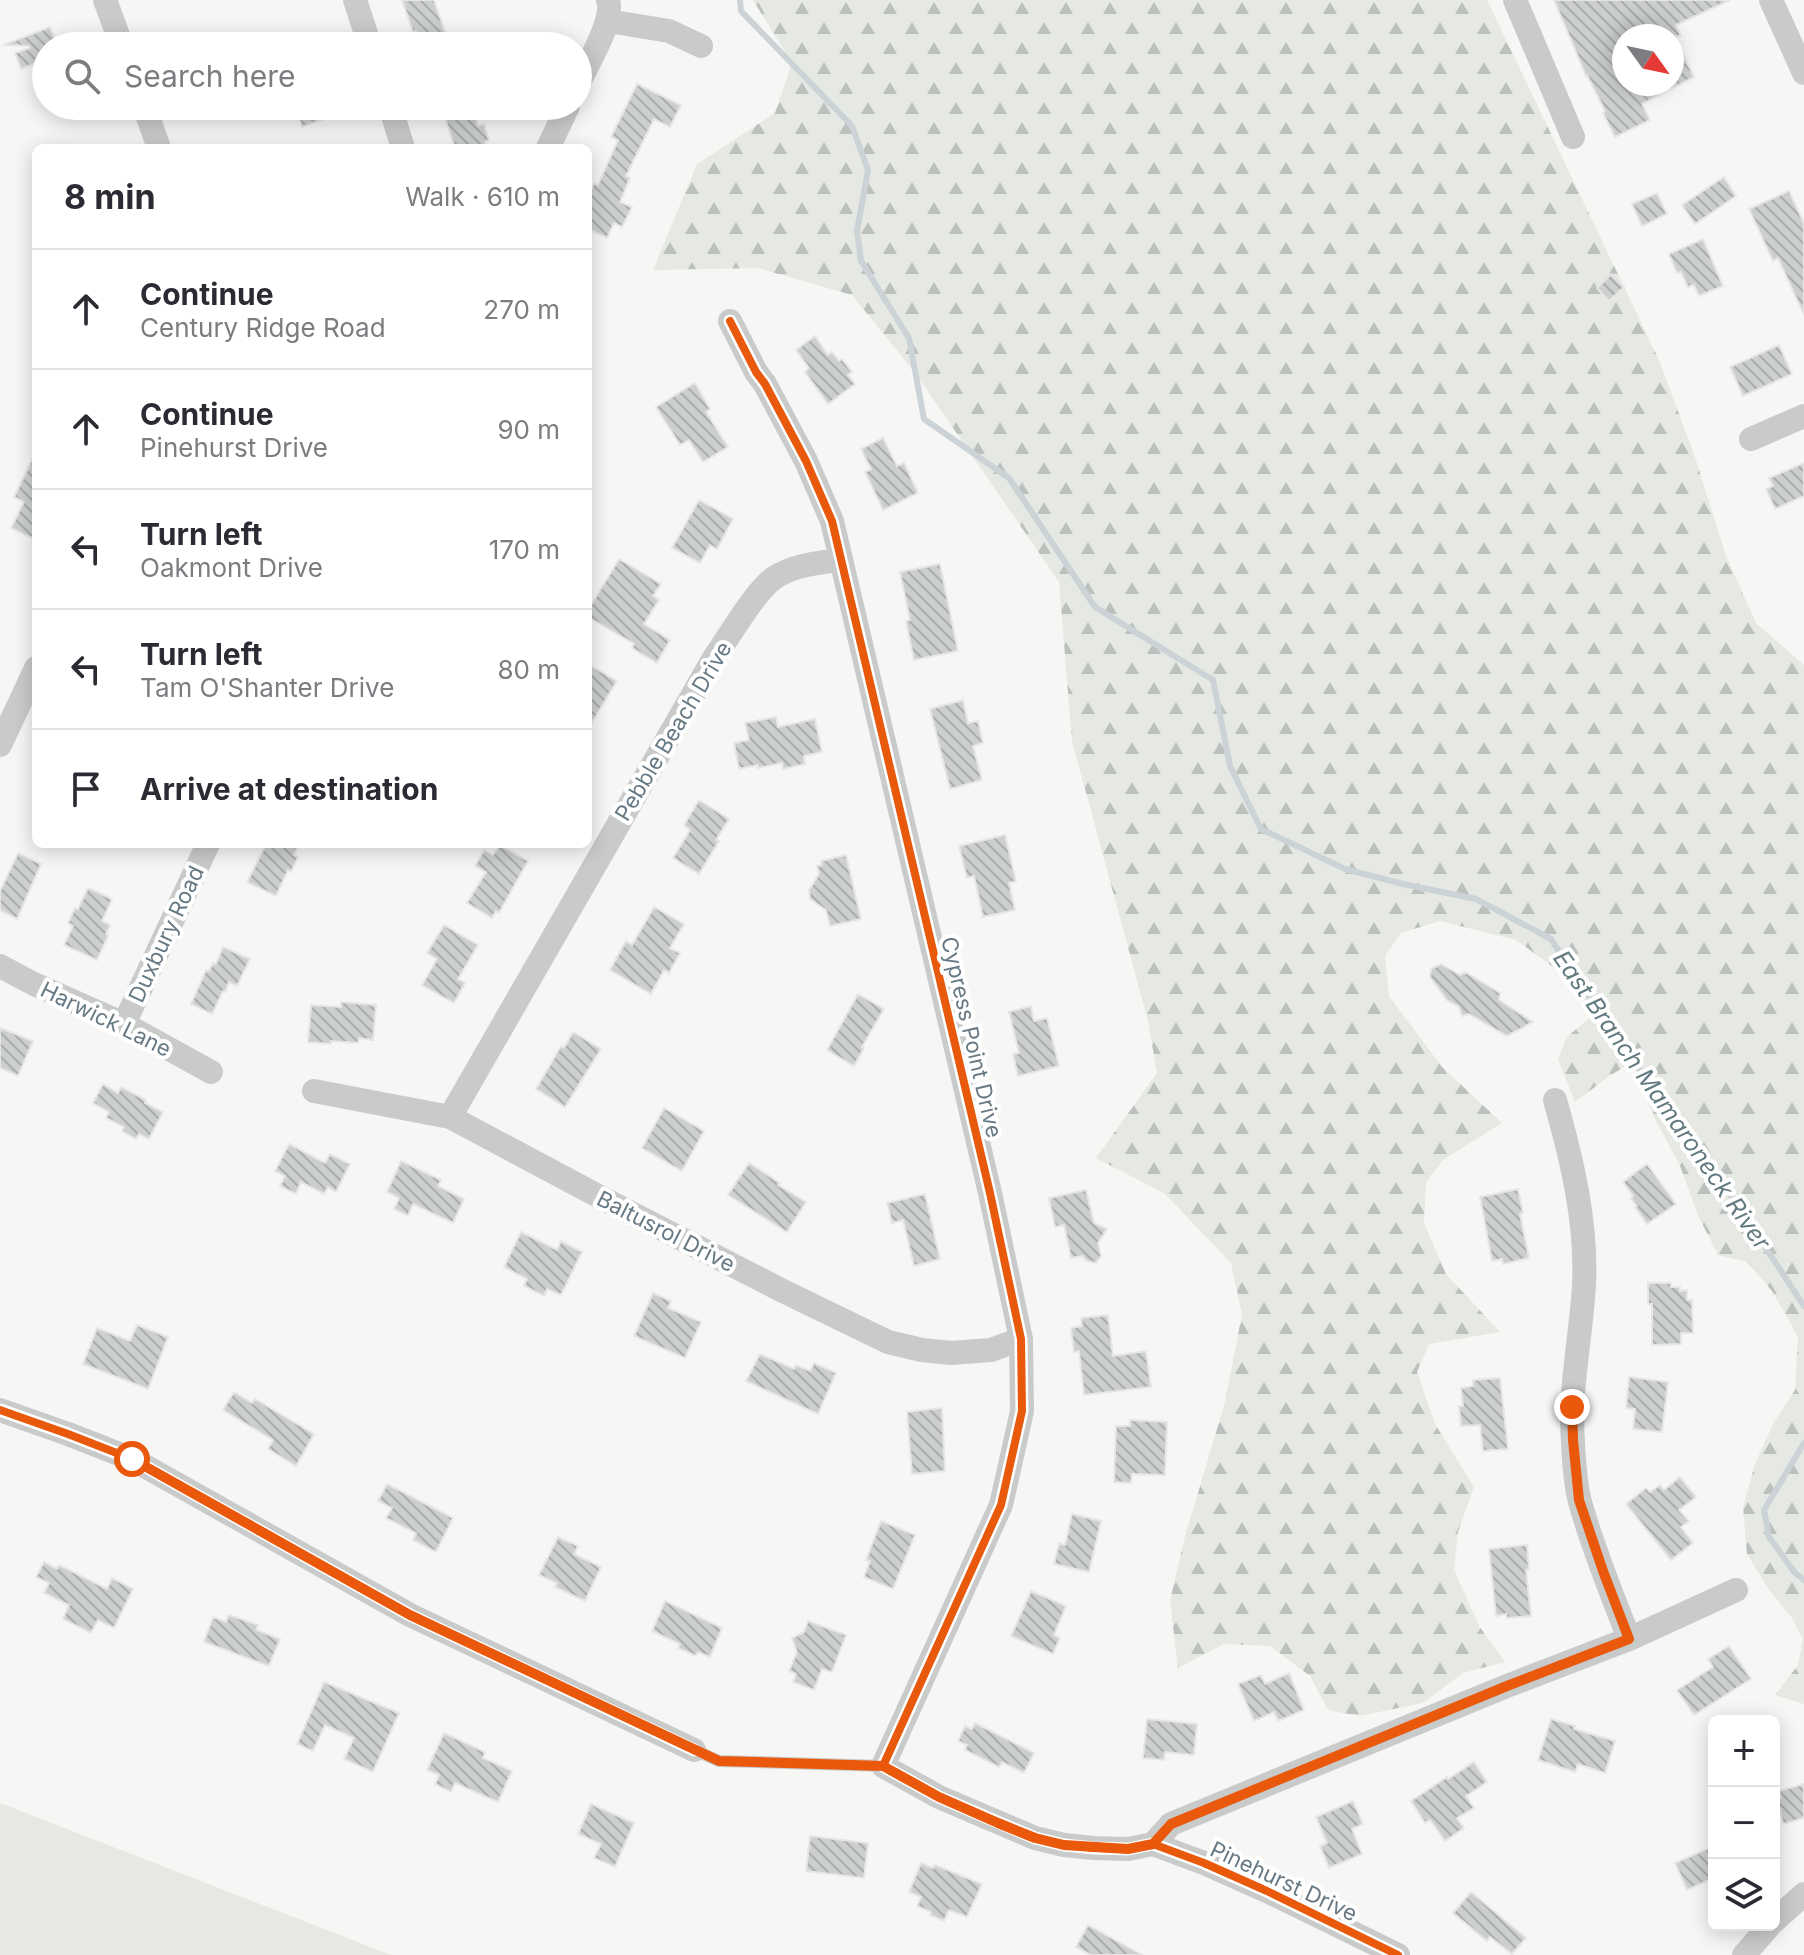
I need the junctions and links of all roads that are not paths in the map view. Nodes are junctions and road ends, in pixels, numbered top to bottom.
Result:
1 (105, 0) edge
2 (355, 0) edge
3 (1515, 0) edge
4 (1771, 0) edge
5 (608, 10) edge
6 (117, 32) edge
7 (365, 32) edge
8 (701, 46) dead end
9 (592, 49) edge
10 (1804, 73) edge
11 (149, 120) edge
12 (394, 120) edge
13 (561, 120) edge
14 (1573, 137) dead end
15 (158, 144) edge
16 (402, 144) edge
17 (550, 144) edge
18 (730, 321) dead end
19 (1804, 416) edge
20 (1751, 439) dead end
21 (840, 560) junction
22 (32, 677) edge
23 (0, 745) edge
24 (206, 848) edge
25 (0, 966) edge
26 (124, 1024) junction
27 (211, 1072) dead end
28 (314, 1091) dead end
29 (1555, 1100) dead end
30 (450, 1117) junction
31 (1021, 1339) junction
32 (0, 1410) edge
33 (1736, 1590) dead end
34 (1629, 1639) junction
35 (694, 1750) joint
36 (883, 1766) junction
37 (1153, 1844) junction
38 (1804, 1894) edge
39 (1780, 1916) edge
40 (1765, 1931) edge
41 (1398, 1955) edge
42 (1744, 1955) edge

1 - 6 street
2 - 7 street
3 - 14 street
4 - 10 street
5 - 8 street
5 - 9 street
11 - 15 street
12 - 16 street
13 - 17 street
18 - 21 street, Cypress Point Drive
19 - 20 street
21 - 30 street, Pebble Beach Drive
21 - 31 street, Cypress Point Drive
22 - 23 street
24 - 26 street, Duxbury Road
25 - 26 street, Harwick Lane
26 - 27 street, Harwick Lane
28 - 30 street, Baltusrol Drive
29 - 34 street
30 - 31 street, Baltusrol Drive
31 - 36 street, Cypress Point Drive
32 - 35 street
33 - 34 street
34 - 37 street
35 - 36 lane
36 - 37 street, Pinehurst Drive
37 - 41 street, Pinehurst Drive
38 - 39 street
40 - 42 street

